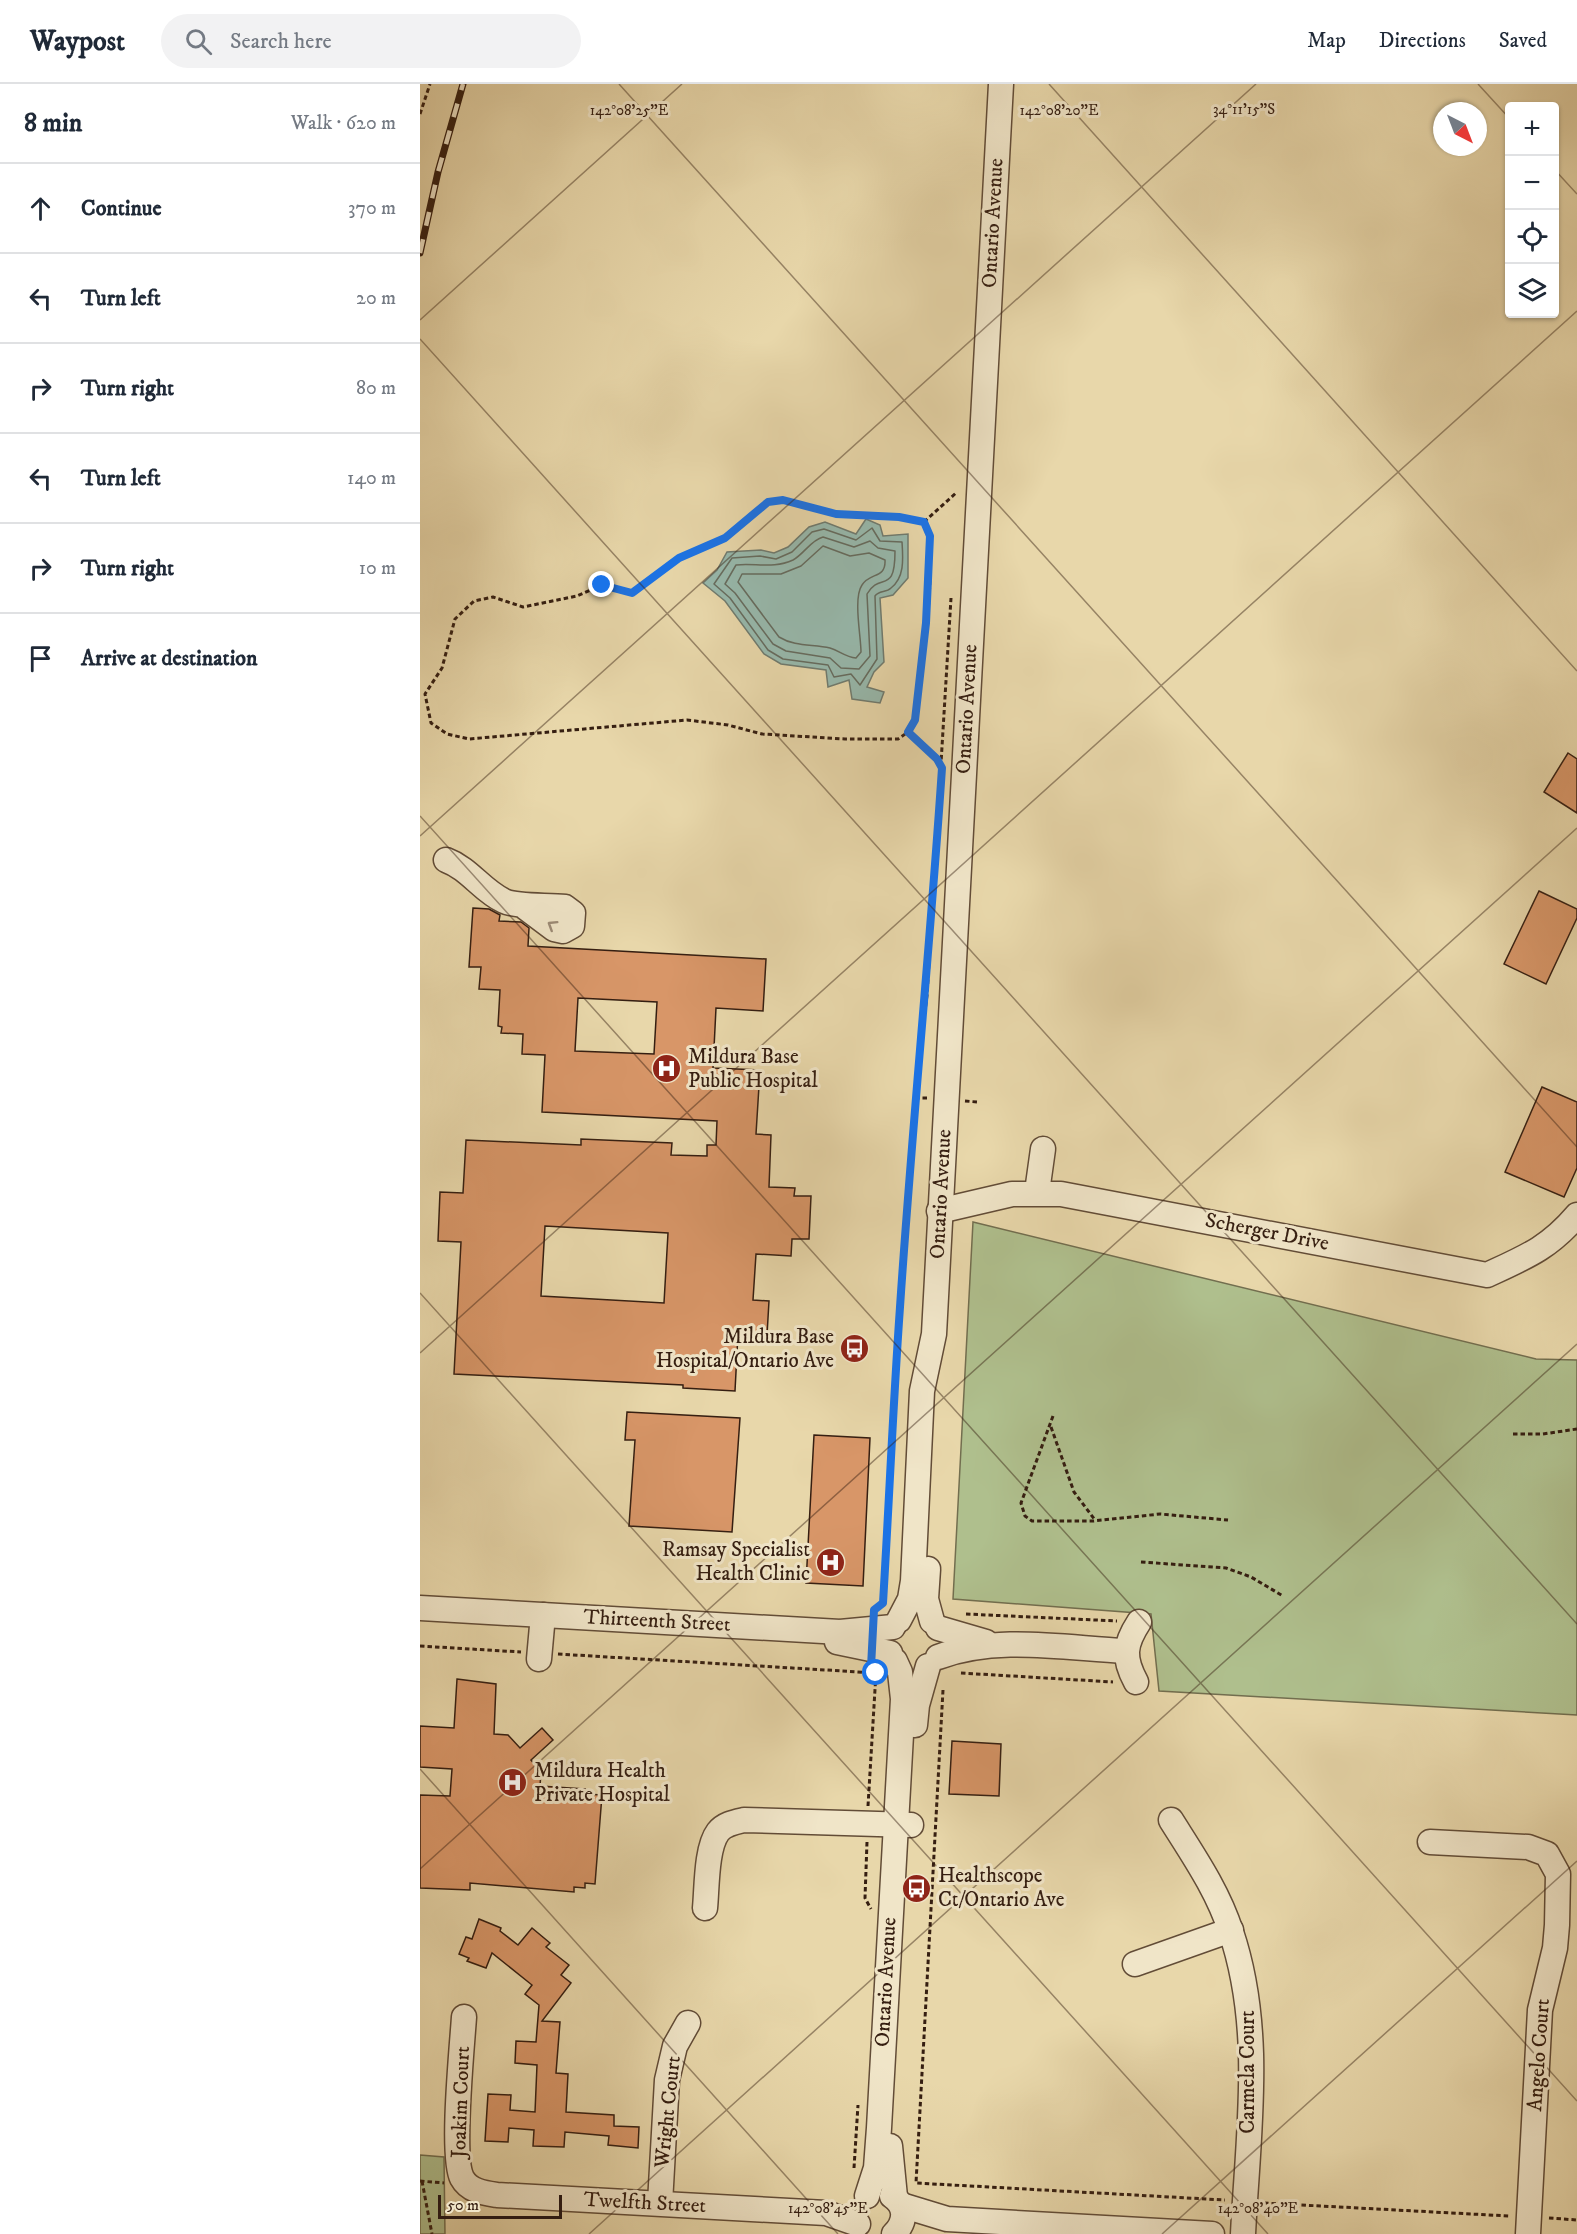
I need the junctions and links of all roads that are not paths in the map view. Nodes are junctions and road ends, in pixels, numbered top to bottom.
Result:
1 (1000, 84) edge
2 (446, 860) dead end
3 (522, 905) dead end
4 (1043, 1149) dead end
5 (1037, 1192) junction
6 (939, 1211) junction
7 (1577, 1215) edge
8 (934, 1334) junction
9 (420, 1608) edge
10 (420, 1618) edge
11 (543, 1620) junction
12 (942, 1621) junction
13 (1128, 1622) road end
14 (995, 1644) junction
15 (885, 1645) junction
16 (1125, 1651) junction
17 (539, 1656) road end
18 (929, 1673) junction
19 (1124, 1682) road end
20 (1171, 1820) dead end
21 (903, 1825) junction
22 (1430, 1842) dead end
23 (705, 1908) dead end
24 (1231, 1930) junction
25 (1135, 1964) dead end
26 (464, 2017) dead end
27 (688, 2023) dead end
28 (466, 2185) joint
29 (660, 2203) junction
30 (861, 2207) edge
31 (898, 2216) edge
32 (1524, 2225) edge
33 (1131, 2232) edge
34 (1212, 2234) edge
35 (1243, 2234) edge

1 - 6 street, Ontario Avenue
2 - 3 street
4 - 5 street
5 - 6 street, Scherger Drive
5 - 7 street, Scherger Drive
6 - 8 street, Ontario Avenue
8 - 12 street, Ontario Avenue
8 - 15 street, Ontario Avenue
9 - 11 street, Thirteenth Street
10 - 11 street, Thirteenth Street
11 - 15 street, Thirteenth Street
11 - 17 street
12 - 14 street, Thirteenth Street
12 - 15 street, Thirteenth Street
12 - 18 street, Ontario Avenue
13 - 16 street
14 - 16 street
14 - 18 street
15 - 18 street
16 - 19 street
18 - 21 street, Ontario Avenue
20 - 24 street, Carmela Court
21 - 23 street
21 - 30 street, Ontario Avenue
21 - 31 street, Ontario Avenue
22 - 32 street, Angelo Court
24 - 25 street
24 - 35 street, Carmela Court
26 - 28 street, Joakim Court
27 - 29 street, Wright Court
28 - 29 street, Twelfth Street
29 - 30 street, Twelfth Street
30 - 31 street, Twelfth Street
31 - 33 street
33 - 34 street

